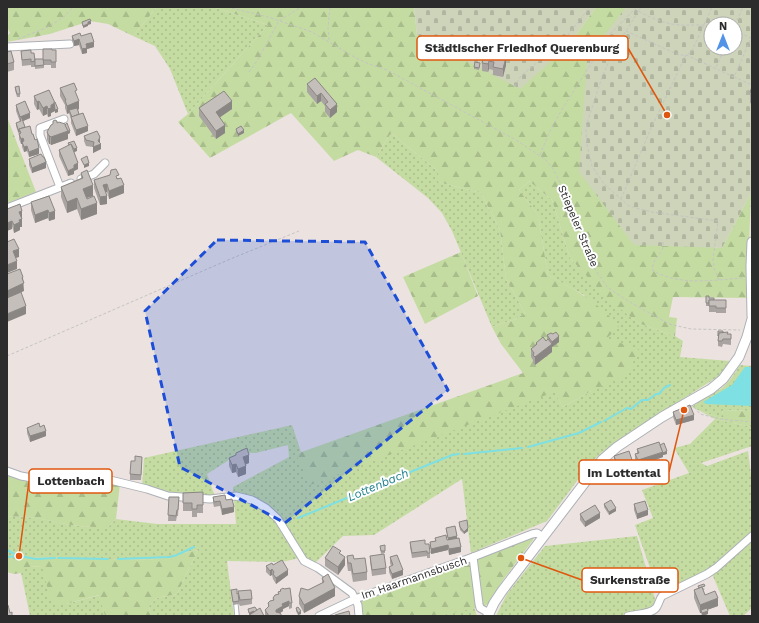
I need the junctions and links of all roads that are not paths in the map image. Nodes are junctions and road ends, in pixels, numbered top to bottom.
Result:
1 (70, 44) dead end
2 (7, 47) edge
3 (64, 119) dead end
4 (105, 163) dead end
5 (60, 187) junction
6 (7, 208) edge
7 (752, 242) edge
8 (751, 277) edge
9 (752, 316) edge
10 (752, 324) edge
11 (7, 470) edge
12 (752, 536) edge
13 (543, 537) junction
14 (473, 558) junction
15 (355, 599) junction
16 (236, 605) edge
17 (489, 614) edge
18 (237, 616) edge
19 (319, 616) edge
20 (359, 616) edge
21 (628, 616) edge

1 - 2 street
3 - 5 street
4 - 5 street
5 - 6 street
7 - 8 street
8 - 9 street
10 - 13 street
11 - 15 street
12 - 21 street
13 - 14 street, Im Haarmannsbusch
13 - 17 street
14 - 15 street, Im Haarmannsbusch
14 - 17 street, Im Haarmannsbusch
15 - 19 street, Im Haarmannsbusch
15 - 20 street, Im Haarmannsbusch
16 - 18 lane

